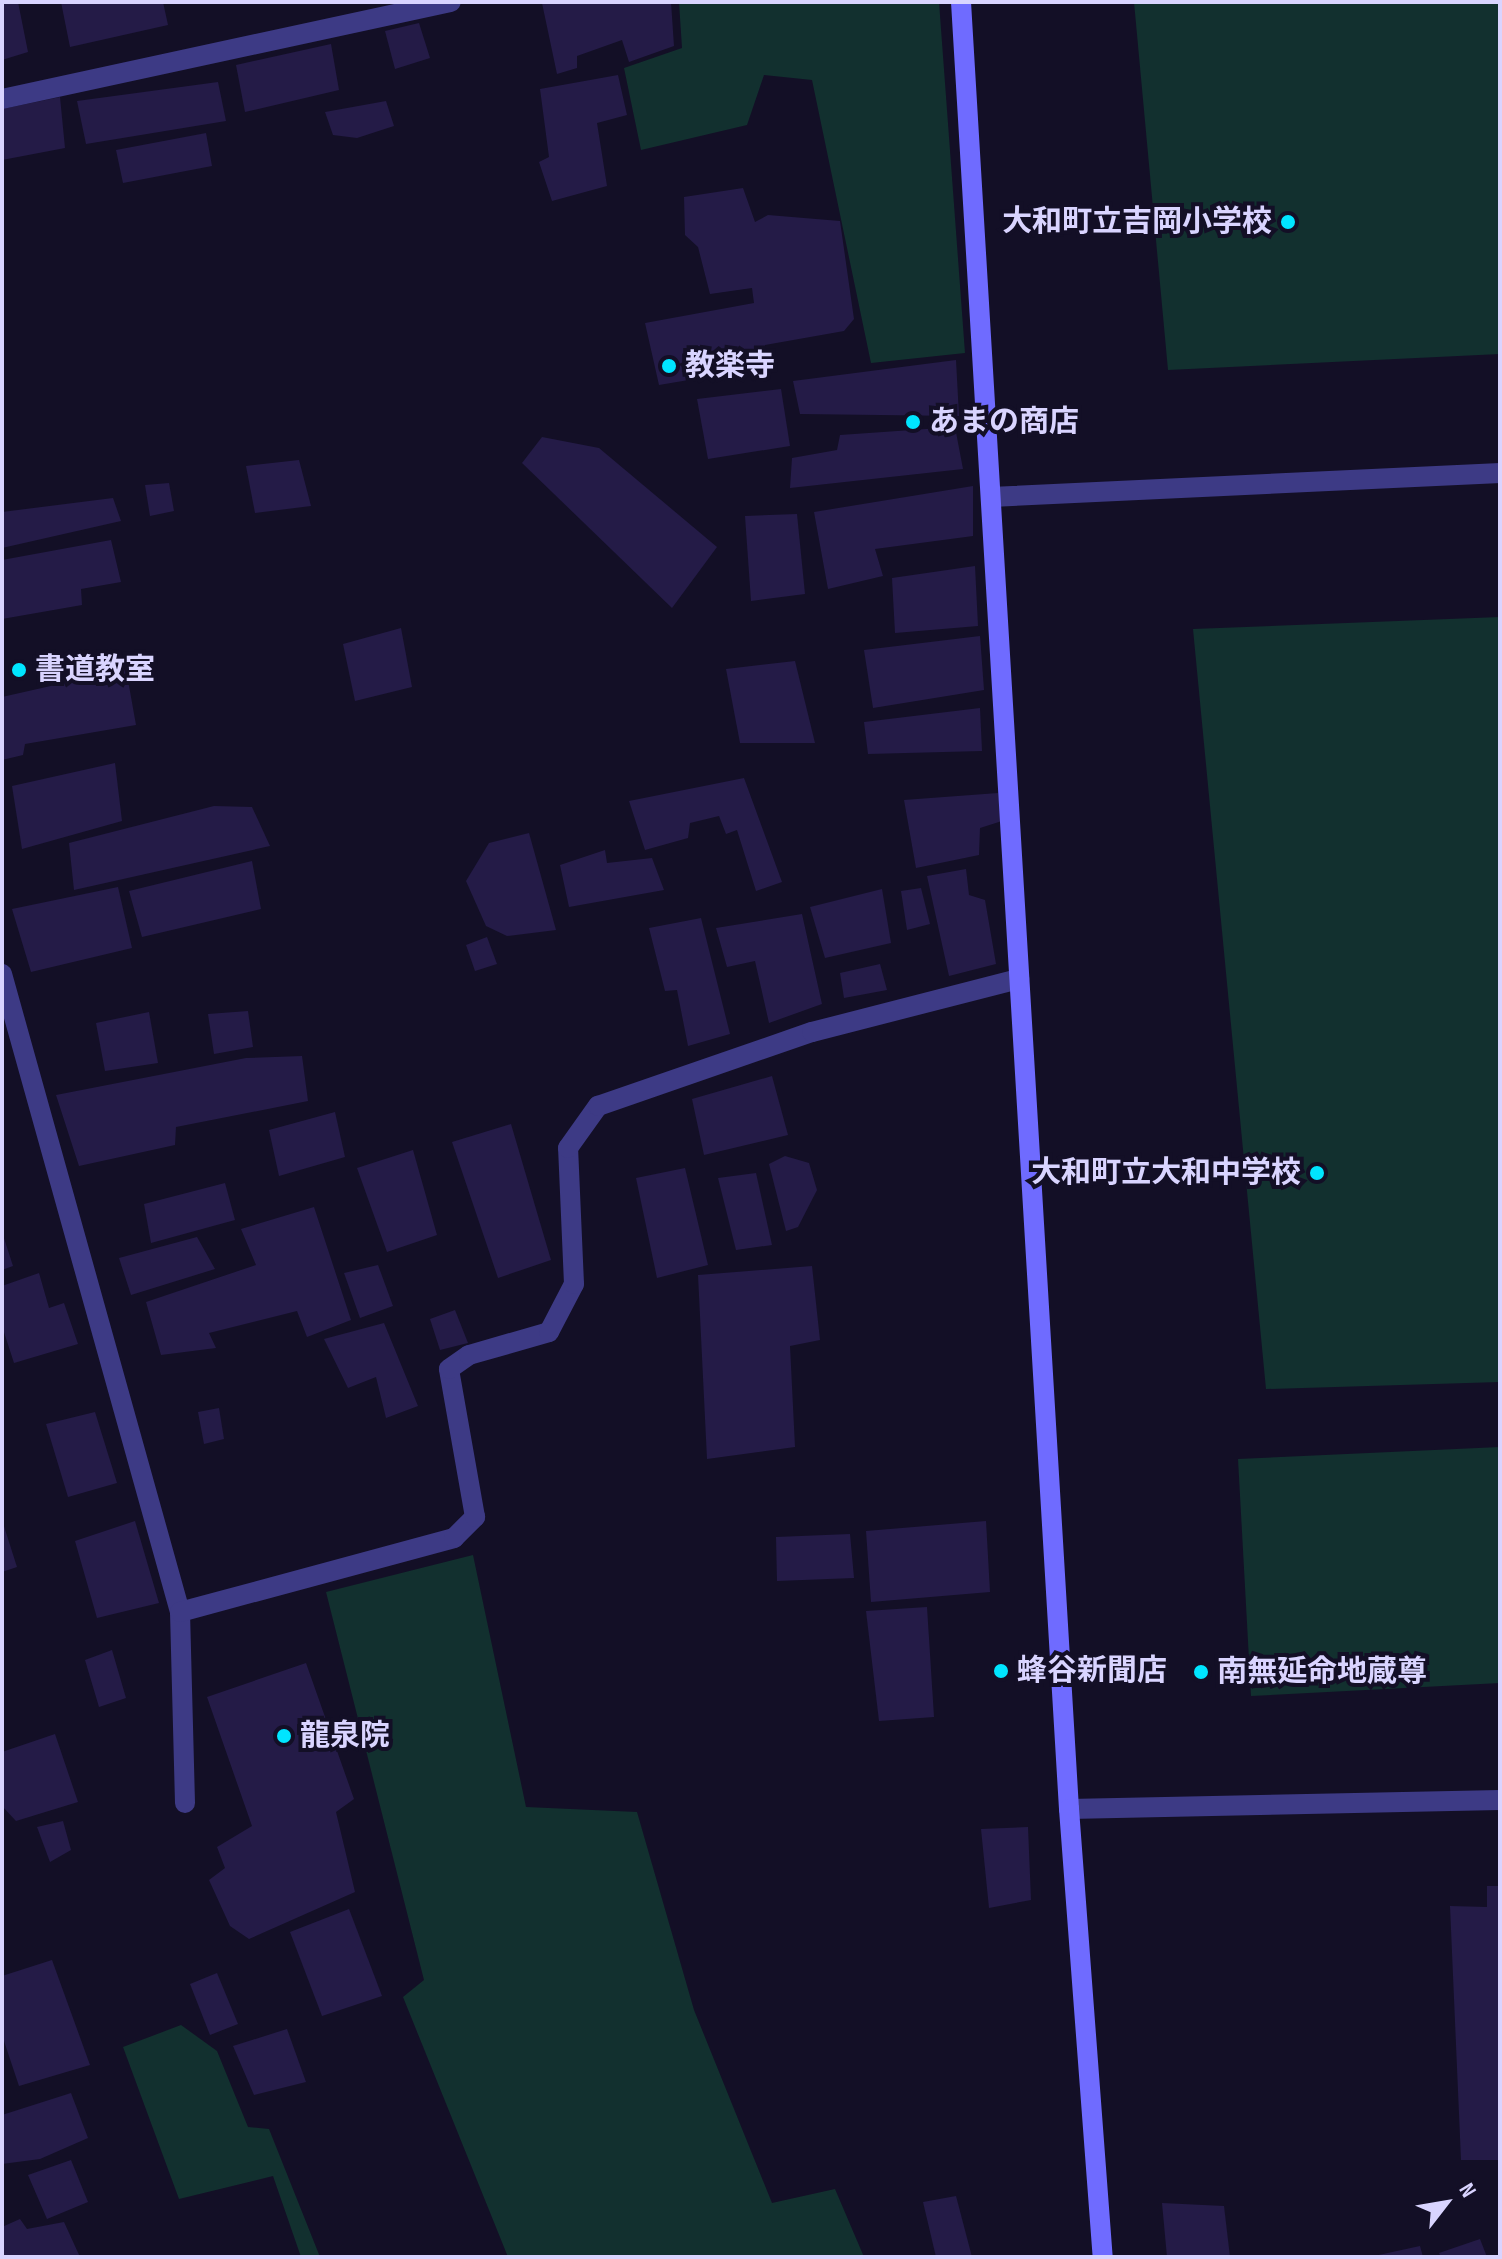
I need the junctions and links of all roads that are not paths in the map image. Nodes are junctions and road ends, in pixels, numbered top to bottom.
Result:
1 (451, 2) edge
2 (961, 2) edge
3 (2, 99) edge
4 (1500, 473) edge
5 (991, 497) junction
6 (2, 974) edge
7 (1019, 979) junction
8 (180, 1612) junction
9 (1500, 1800) edge
10 (185, 1803) dead end
11 (1069, 1809) junction
12 (1103, 2257) edge

1 - 3 street
2 - 5 street
4 - 5 street
5 - 7 street
6 - 8 street
7 - 8 street
7 - 11 street
8 - 10 street
9 - 11 street
11 - 12 street

